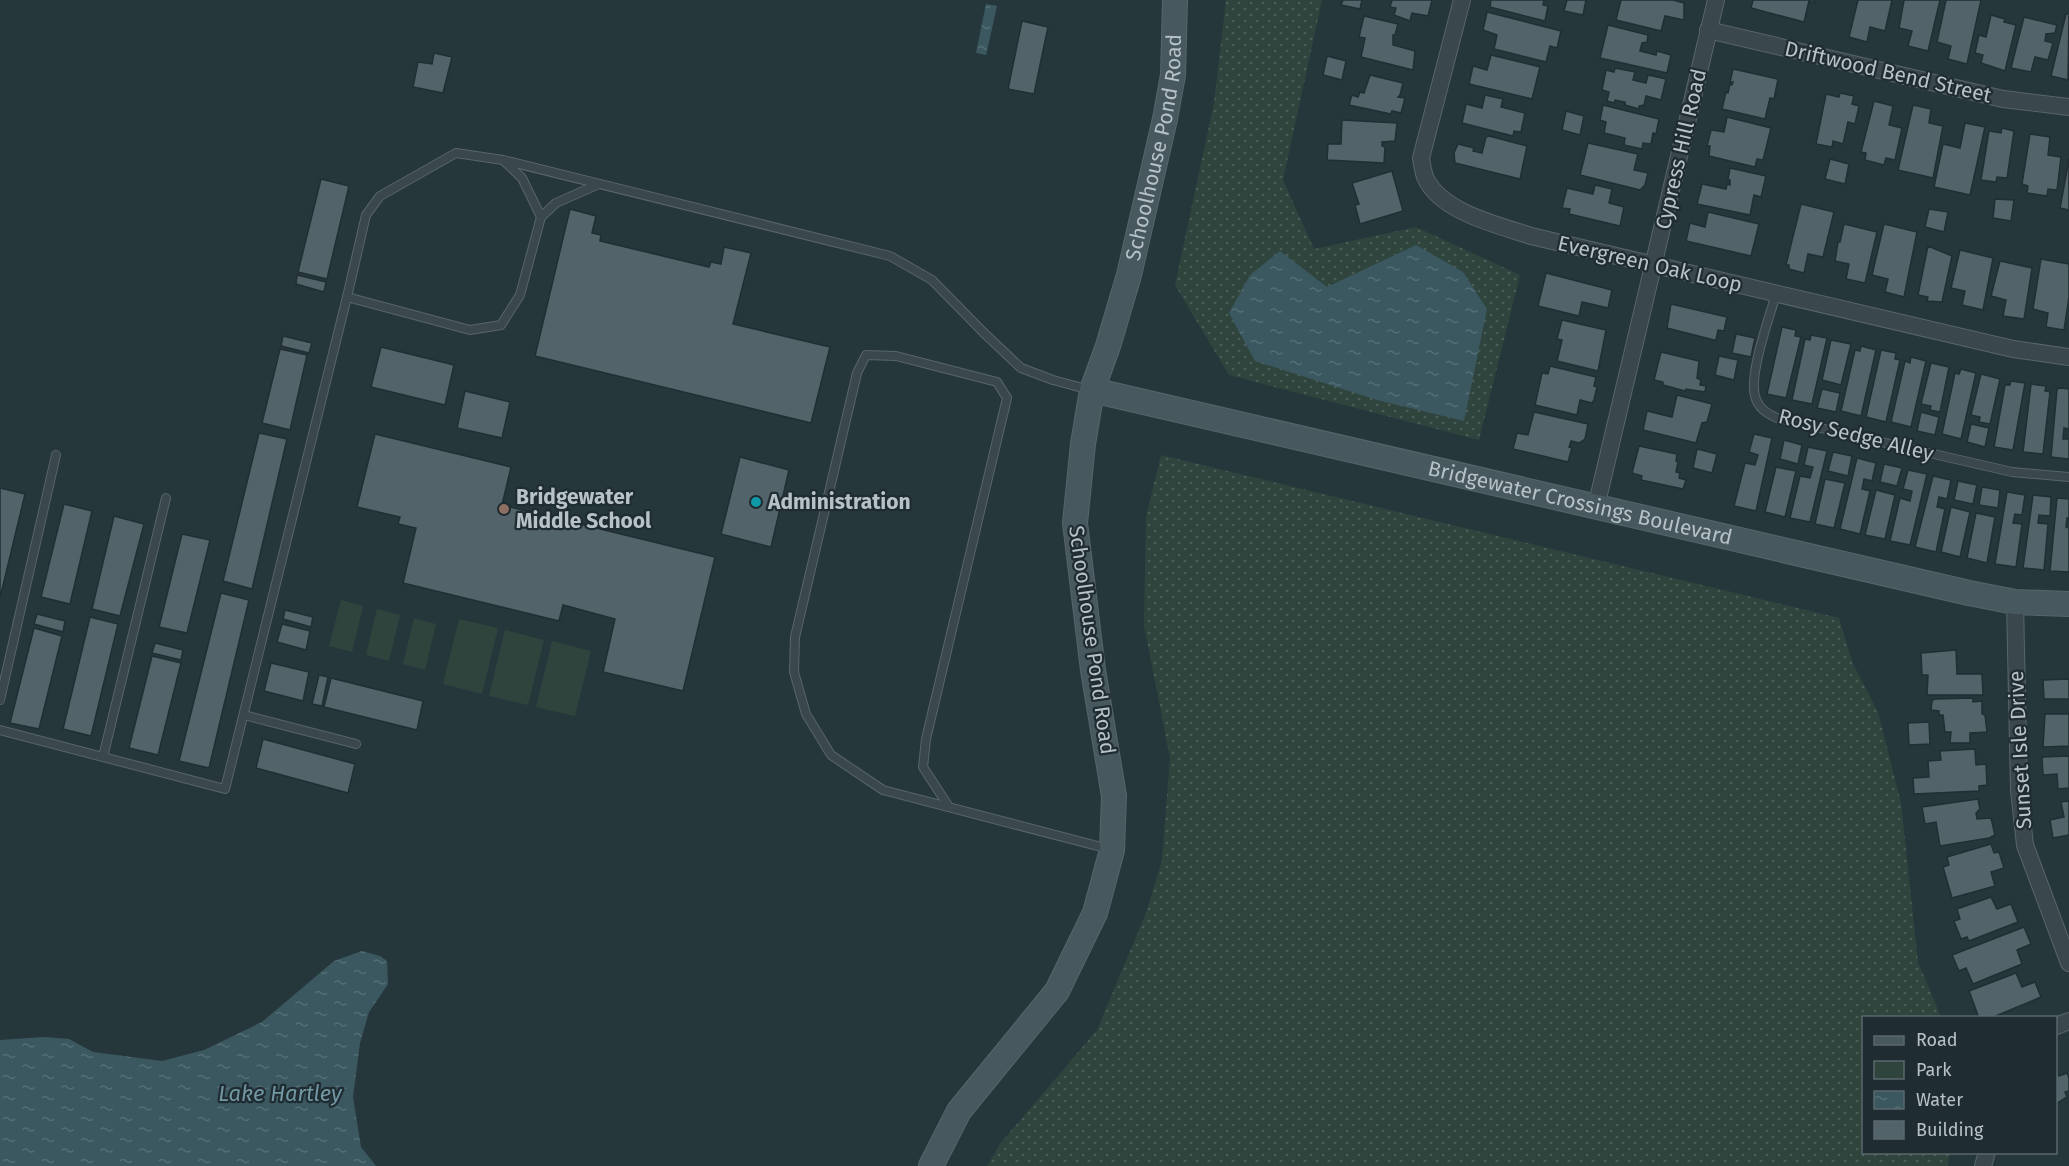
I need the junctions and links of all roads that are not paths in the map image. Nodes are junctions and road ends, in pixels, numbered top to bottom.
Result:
1 (1174, 0) edge
2 (1462, 0) edge
3 (1716, 0) edge
4 (1708, 30) junction
5 (2069, 107) edge
6 (503, 160) junction
7 (598, 184) junction
8 (542, 217) junction
9 (1653, 265) junction
10 (1776, 294) junction
11 (347, 297) junction
12 (2069, 357) edge
13 (1092, 390) junction
14 (56, 455) dead end
15 (2069, 477) edge
16 (166, 498) dead end
17 (1596, 507) junction
18 (2014, 602) junction
19 (2069, 604) edge
20 (0, 700) edge
21 (244, 715) junction
22 (0, 730) edge
23 (356, 744) dead end
24 (103, 758) junction
25 (949, 807) junction
26 (1113, 850) junction
27 (2069, 963) edge
28 (931, 1166) edge

1 - 13 street, Schoolhouse Pond Road
2 - 9 street, Evergreen Oak Loop
3 - 4 street, Cypress Hill Road
4 - 5 street, Driftwood Bend Street
4 - 9 street, Cypress Hill Road
6 - 7 lane
6 - 8 lane
6 - 11 lane
7 - 8 lane
7 - 13 lane
8 - 11 lane
9 - 10 street, Evergreen Oak Loop
9 - 17 street, Cypress Hill Road
10 - 12 street, Evergreen Oak Loop
10 - 15 lane, Rosy Sedge Alley
11 - 21 lane
13 - 17 street, Bridgewater Crossings Boulevard
13 - 26 street, Schoolhouse Pond Road
14 - 20 lane
16 - 24 lane
17 - 18 street, Bridgewater Crossings Boulevard
18 - 19 street, Bridgewater Crossings Boulevard
18 - 27 street, Sunset Isle Drive
21 - 23 lane
21 - 24 lane
22 - 24 lane
25 - 25 lane
25 - 26 lane
26 - 28 street, Schoolhouse Pond Road

